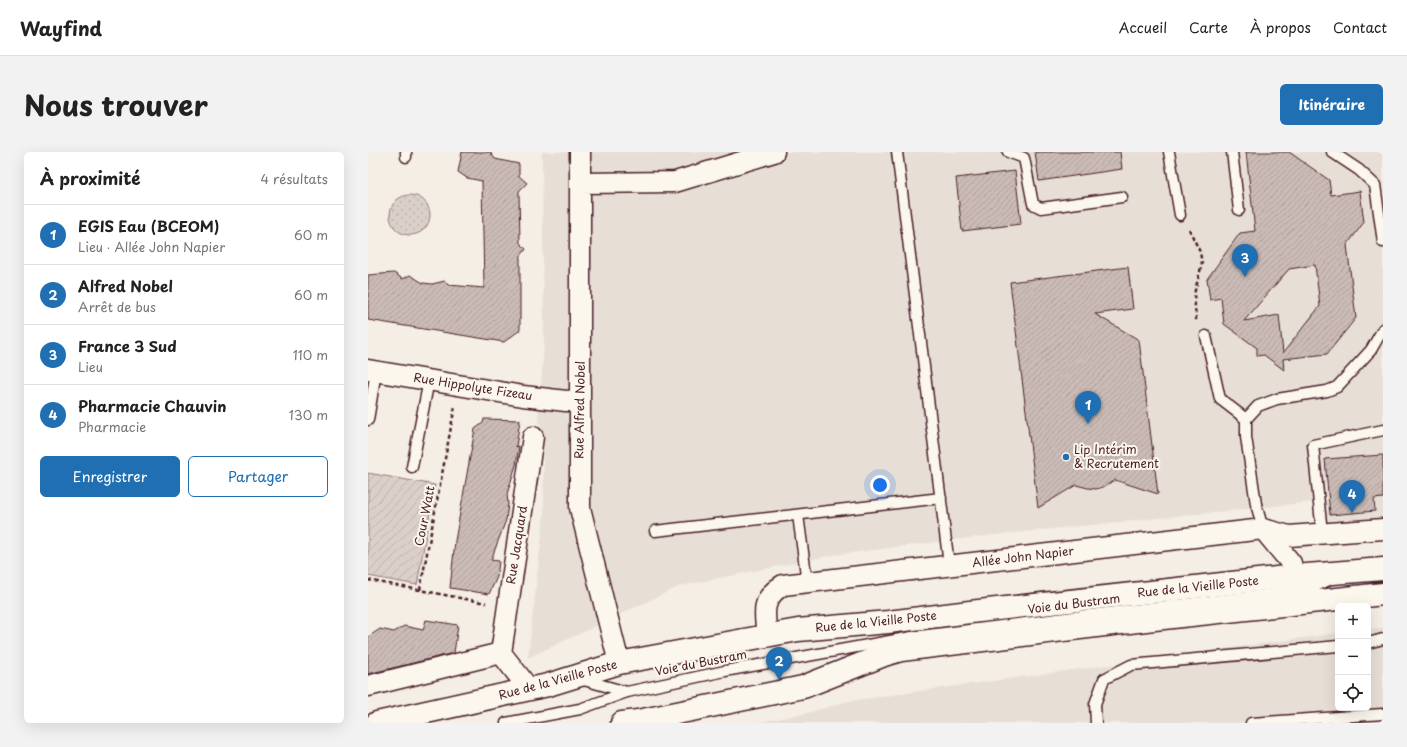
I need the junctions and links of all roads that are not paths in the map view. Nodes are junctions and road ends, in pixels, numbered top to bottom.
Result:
1 (580, 152) edge
2 (774, 152) edge
3 (897, 152) edge
4 (1008, 152) edge
5 (1169, 152) edge
6 (1232, 152) edge
7 (1332, 152) edge
8 (1344, 156) edge
9 (581, 183) junction
10 (1122, 197) dead end
11 (1239, 210) dead end
12 (1180, 215) road end
13 (1383, 242) edge
14 (1383, 329) edge
15 (1206, 336) road end
16 (372, 371) edge
17 (429, 380) junction
18 (579, 400) junction
19 (368, 420) edge
20 (1246, 420) junction
21 (1383, 430) edge
22 (533, 437) dead end
23 (412, 467) dead end
24 (941, 498) junction
25 (798, 515) junction
26 (1263, 529) junction
27 (1383, 529) edge
28 (655, 532) dead end
29 (1322, 533) junction
30 (949, 565) junction
31 (1383, 569) edge
32 (1344, 572) junction
33 (1294, 576) junction
34 (807, 582) junction
35 (1383, 594) edge
36 (767, 635) junction
37 (1383, 639) edge
38 (1371, 642) edge
39 (1335, 646) edge
40 (852, 647) junction
41 (901, 650) junction
42 (501, 653) junction
43 (619, 663) junction
44 (574, 678) junction
45 (368, 686) edge
46 (529, 689) junction
47 (627, 692) junction
48 (1383, 714) edge
49 (377, 723) edge
50 (506, 723) edge
51 (622, 723) edge
52 (1096, 723) edge
53 (1251, 723) edge

1 - 9 street, Rue Alfred Nobel
2 - 9 street
3 - 24 lane
4 - 10 lane
5 - 12 lane
6 - 11 lane
7 - 8 lane
8 - 13 lane
9 - 18 street, Rue Alfred Nobel
14 - 20 lane
15 - 20 lane
16 - 17 street, Rue Hippolyte Fizeau
16 - 19 lane
17 - 18 street, Rue Hippolyte Fizeau
17 - 23 lane
18 - 43 street, Rue Alfred Nobel
20 - 26 lane
21 - 29 lane
22 - 42 street, Rue Jacquard
24 - 25 lane
24 - 30 lane
25 - 28 lane
25 - 34 lane
26 - 29 street
26 - 30 street, Allée John Napier
26 - 33 street
27 - 29 street
30 - 34 street, Allée John Napier
31 - 32 main road, Rue de la Vieille Poste
32 - 33 main road, Rue de la Vieille Poste
32 - 40 lane, Voie du Bustram
33 - 36 main road, Rue de la Vieille Poste
34 - 36 street, Allée John Napier
35 - 41 main road
36 - 43 main road, Rue de la Vieille Poste
37 - 38 lane
39 - 52 lane
40 - 41 lane, Voie du Bustram
40 - 47 lane, Voie du Bustram
41 - 51 main road
42 - 45 street
42 - 46 street
43 - 44 main road, Rue de la Vieille Poste
44 - 46 main road, Rue de la Vieille Poste
44 - 47 lane, Voie du Bustram
46 - 49 main road, Rue de la Vieille Poste
47 - 50 lane, Voie du Bustram
48 - 53 lane

